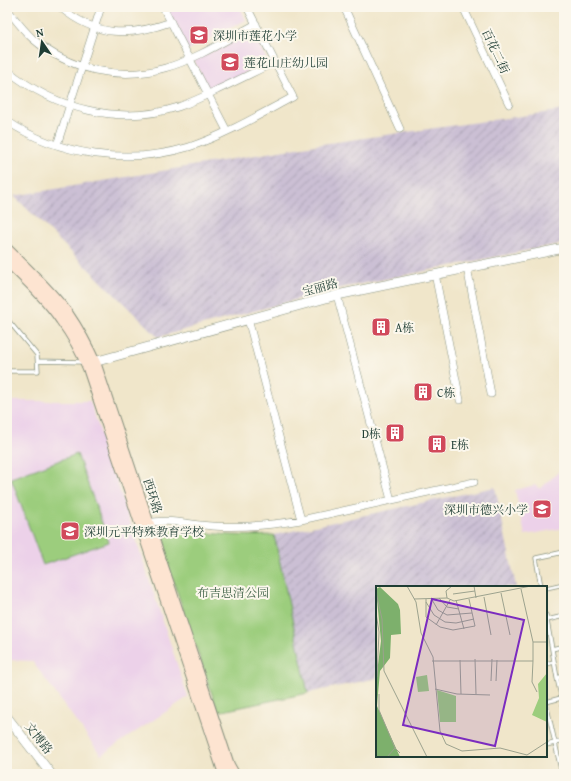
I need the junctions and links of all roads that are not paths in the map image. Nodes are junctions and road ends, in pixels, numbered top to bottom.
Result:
1 (60, 7) edge
2 (101, 7) edge
3 (163, 7) edge
4 (247, 7) edge
5 (344, 7) edge
6 (463, 7) edge
7 (7, 9) edge
8 (171, 22) junction
9 (256, 24) junction
10 (94, 27) junction
11 (190, 58) junction
12 (275, 62) junction
13 (82, 66) junction
14 (7, 70) edge
15 (208, 94) junction
16 (509, 104) dead end
17 (70, 106) junction
18 (7, 122) edge
19 (400, 129) dead end
20 (227, 131) junction
21 (58, 145) junction
22 (564, 248) edge
23 (7, 249) edge
24 (7, 261) edge
25 (467, 267) junction
26 (435, 274) junction
27 (337, 295) junction
28 (7, 318) edge
29 (248, 319) junction
30 (38, 361) junction
31 (90, 362) junction
32 (7, 371) edge
33 (491, 394) dead end
34 (460, 400) dead end
35 (474, 482) dead end
36 (391, 500) junction
37 (301, 520) junction
38 (145, 524) junction
39 (564, 552) edge
40 (564, 584) edge
41 (541, 586) edge
42 (547, 588) edge
43 (564, 616) edge
44 (547, 620) edge
45 (564, 646) edge
46 (552, 649) junction
47 (554, 662) junction
48 (547, 664) edge
49 (564, 676) edge
50 (557, 678) junction
51 (562, 698) junction
52 (547, 702) edge
53 (547, 707) edge
54 (564, 707) edge
55 (7, 717) edge
56 (564, 741) edge
57 (555, 743) junction
58 (547, 745) edge
59 (564, 773) edge
60 (51, 774) edge
61 (224, 774) edge
62 (234, 774) edge

1 - 10 street
2 - 10 street
3 - 8 street
4 - 9 street
5 - 19 street
6 - 16 street, 百花二街
7 - 13 street
8 - 10 street
8 - 11 street
9 - 11 street
9 - 12 street
10 - 13 street
11 - 13 street
11 - 15 street
12 - 15 street
12 - 20 street
13 - 17 street
14 - 17 street
15 - 17 street
15 - 20 street
17 - 21 street
18 - 21 street
20 - 21 street
22 - 25 street, 宝丽路
23 - 31 main road, 西环路
24 - 31 main road, 西环路
25 - 26 street, 宝丽路
25 - 33 street
26 - 27 street, 宝丽路
26 - 34 street
27 - 29 street, 宝丽路
27 - 36 street
28 - 30 lane
29 - 31 street, 宝丽路
29 - 37 street
30 - 31 lane
30 - 32 lane
31 - 38 main road, 西环路
35 - 36 street
36 - 37 street
37 - 38 street
38 - 61 main road, 西环路
38 - 62 main road, 西环路
39 - 41 lane
40 - 42 lane
43 - 44 lane
44 - 46 lane
45 - 46 lane
46 - 47 lane
47 - 48 lane
47 - 50 lane
49 - 50 lane
50 - 51 lane
51 - 52 lane
51 - 54 lane
53 - 57 lane
55 - 60 street, 文博路
56 - 57 lane
57 - 58 lane
57 - 59 lane

